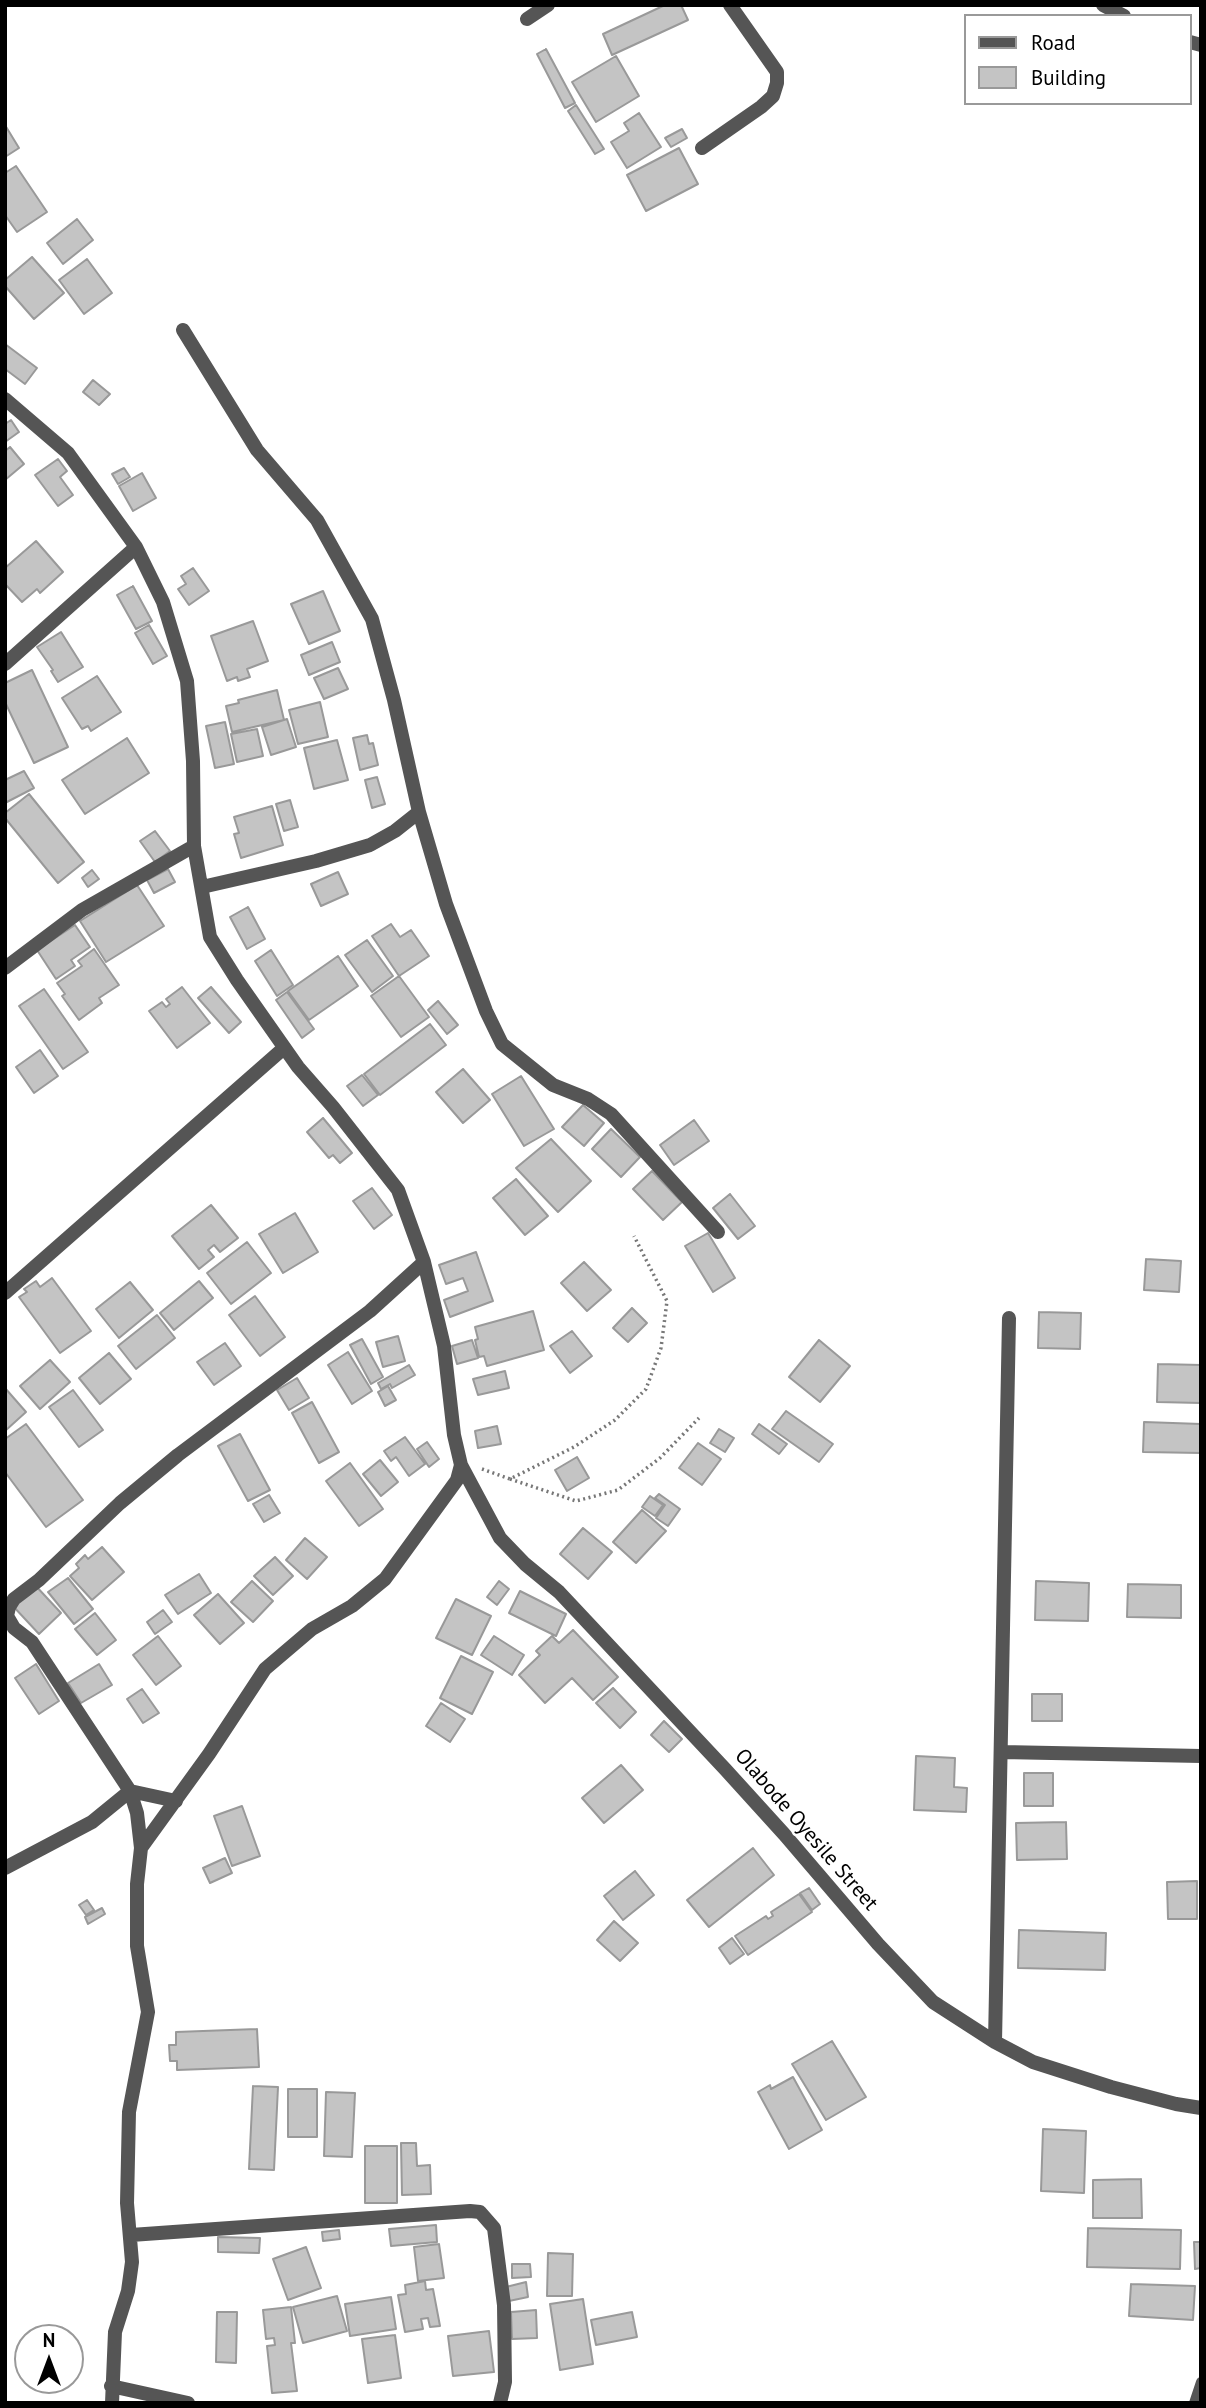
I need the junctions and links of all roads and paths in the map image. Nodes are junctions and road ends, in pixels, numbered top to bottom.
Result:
1 (548, 5) edge
2 (730, 5) edge
3 (1103, 5) edge
4 (1120, 14) edge
5 (527, 19) dead end
6 (702, 148) dead end
7 (183, 330) dead end
8 (5, 399) edge
9 (136, 547) junction
10 (5, 664) edge
11 (419, 812) junction
12 (194, 846) junction
13 (202, 887) junction
14 (5, 968) edge
15 (284, 1048) junction
16 (718, 1232) dead end
17 (634, 1236) dead end
18 (424, 1262) junction
19 (5, 1293) edge
20 (1009, 1318) dead end
21 (699, 1418) dead end
22 (461, 1465) junction
23 (479, 1468) dead end
24 (510, 1479) junction
25 (1002, 1752) junction
26 (1201, 1756) edge
27 (130, 1791) junction
28 (176, 1801) junction
29 (141, 1848) junction
30 (5, 1868) edge
31 (995, 2042) junction
32 (1201, 2108) edge
33 (131, 2235) junction
34 (1201, 2382) edge
35 (111, 2386) junction
36 (112, 2403) edge
37 (188, 2403) edge
38 (500, 2403) edge
39 (1194, 2403) edge

1 - 5 street
2 - 6 street
3 - 4 street
7 - 11 street
8 - 9 street, Olabode Oyesile Street
9 - 10 street
9 - 12 street, Olabode Oyesile Street
11 - 13 street
11 - 16 street
12 - 13 street, Olabode Oyesile Street
12 - 14 street
13 - 15 street, Olabode Oyesile Street
15 - 18 street, Olabode Oyesile Street
15 - 19 street
17 - 24 path
18 - 22 street, Olabode Oyesile Street
18 - 27 street
20 - 25 street
21 - 24 path
22 - 28 street
22 - 31 street, Olabode Oyesile Street
23 - 24 path
25 - 26 street
25 - 31 street
27 - 28 street
27 - 29 street
27 - 30 street
28 - 29 street
29 - 33 street
31 - 32 street, Olabode Oyesile Street
33 - 35 street
33 - 38 street
34 - 39 lane
35 - 36 street
35 - 37 street

